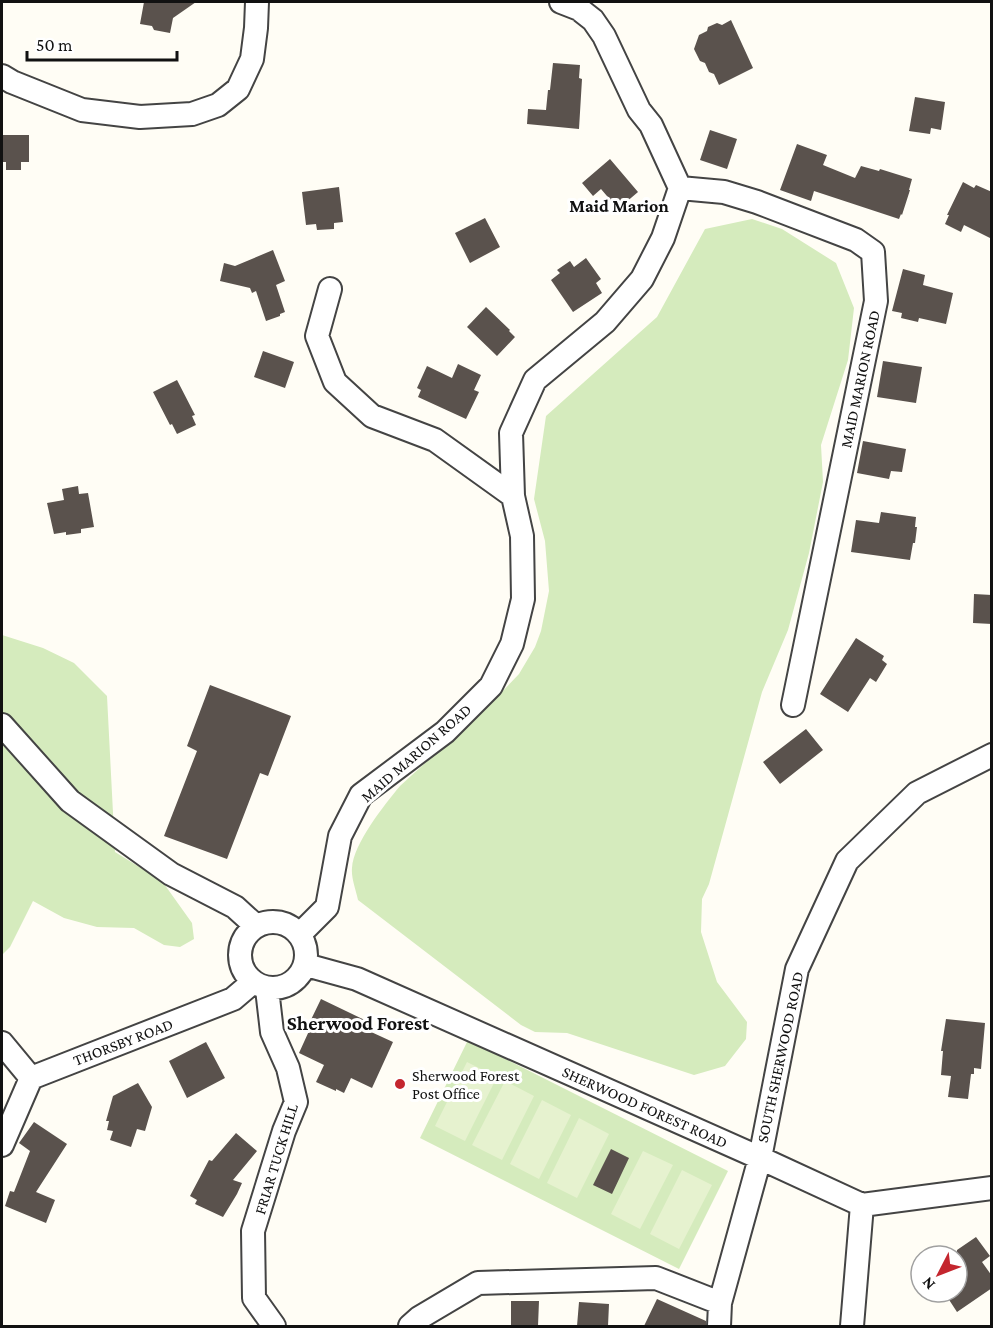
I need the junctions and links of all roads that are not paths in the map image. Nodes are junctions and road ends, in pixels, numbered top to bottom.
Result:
1 (257, 2) edge
2 (561, 2) edge
3 (2, 76) edge
4 (680, 188) junction
5 (330, 289) dead end
6 (513, 496) junction
7 (793, 705) dead end
8 (2, 725) edge
9 (992, 755) edge
10 (256, 926) junction
11 (300, 934) junction
12 (306, 965) junction
13 (260, 985) junction
14 (2, 1043) edge
15 (32, 1078) junction
16 (2, 1145) edge
17 (760, 1158) junction
18 (992, 1188) edge
19 (862, 1204) junction
20 (720, 1303) junction
21 (274, 1326) edge
22 (410, 1326) edge
23 (719, 1326) edge
24 (852, 1326) edge

1 - 3 street
2 - 4 street
4 - 6 street, MAID MARION ROAD
4 - 7 street, MAID MARION ROAD
5 - 6 street
6 - 11 street, MAID MARION ROAD
8 - 10 street
9 - 17 street, SOUTH SHERWOOD ROAD
10 - 11 street
10 - 13 street
11 - 12 street
12 - 13 street
12 - 17 street, SHERWOOD FOREST ROAD
13 - 15 street, THORSBY ROAD
13 - 21 street, FRIAR TUCK HILL
14 - 15 street
15 - 16 street
17 - 19 street, SHERWOOD FOREST ROAD
17 - 20 street
18 - 19 street
19 - 24 street
20 - 22 street
20 - 23 street

